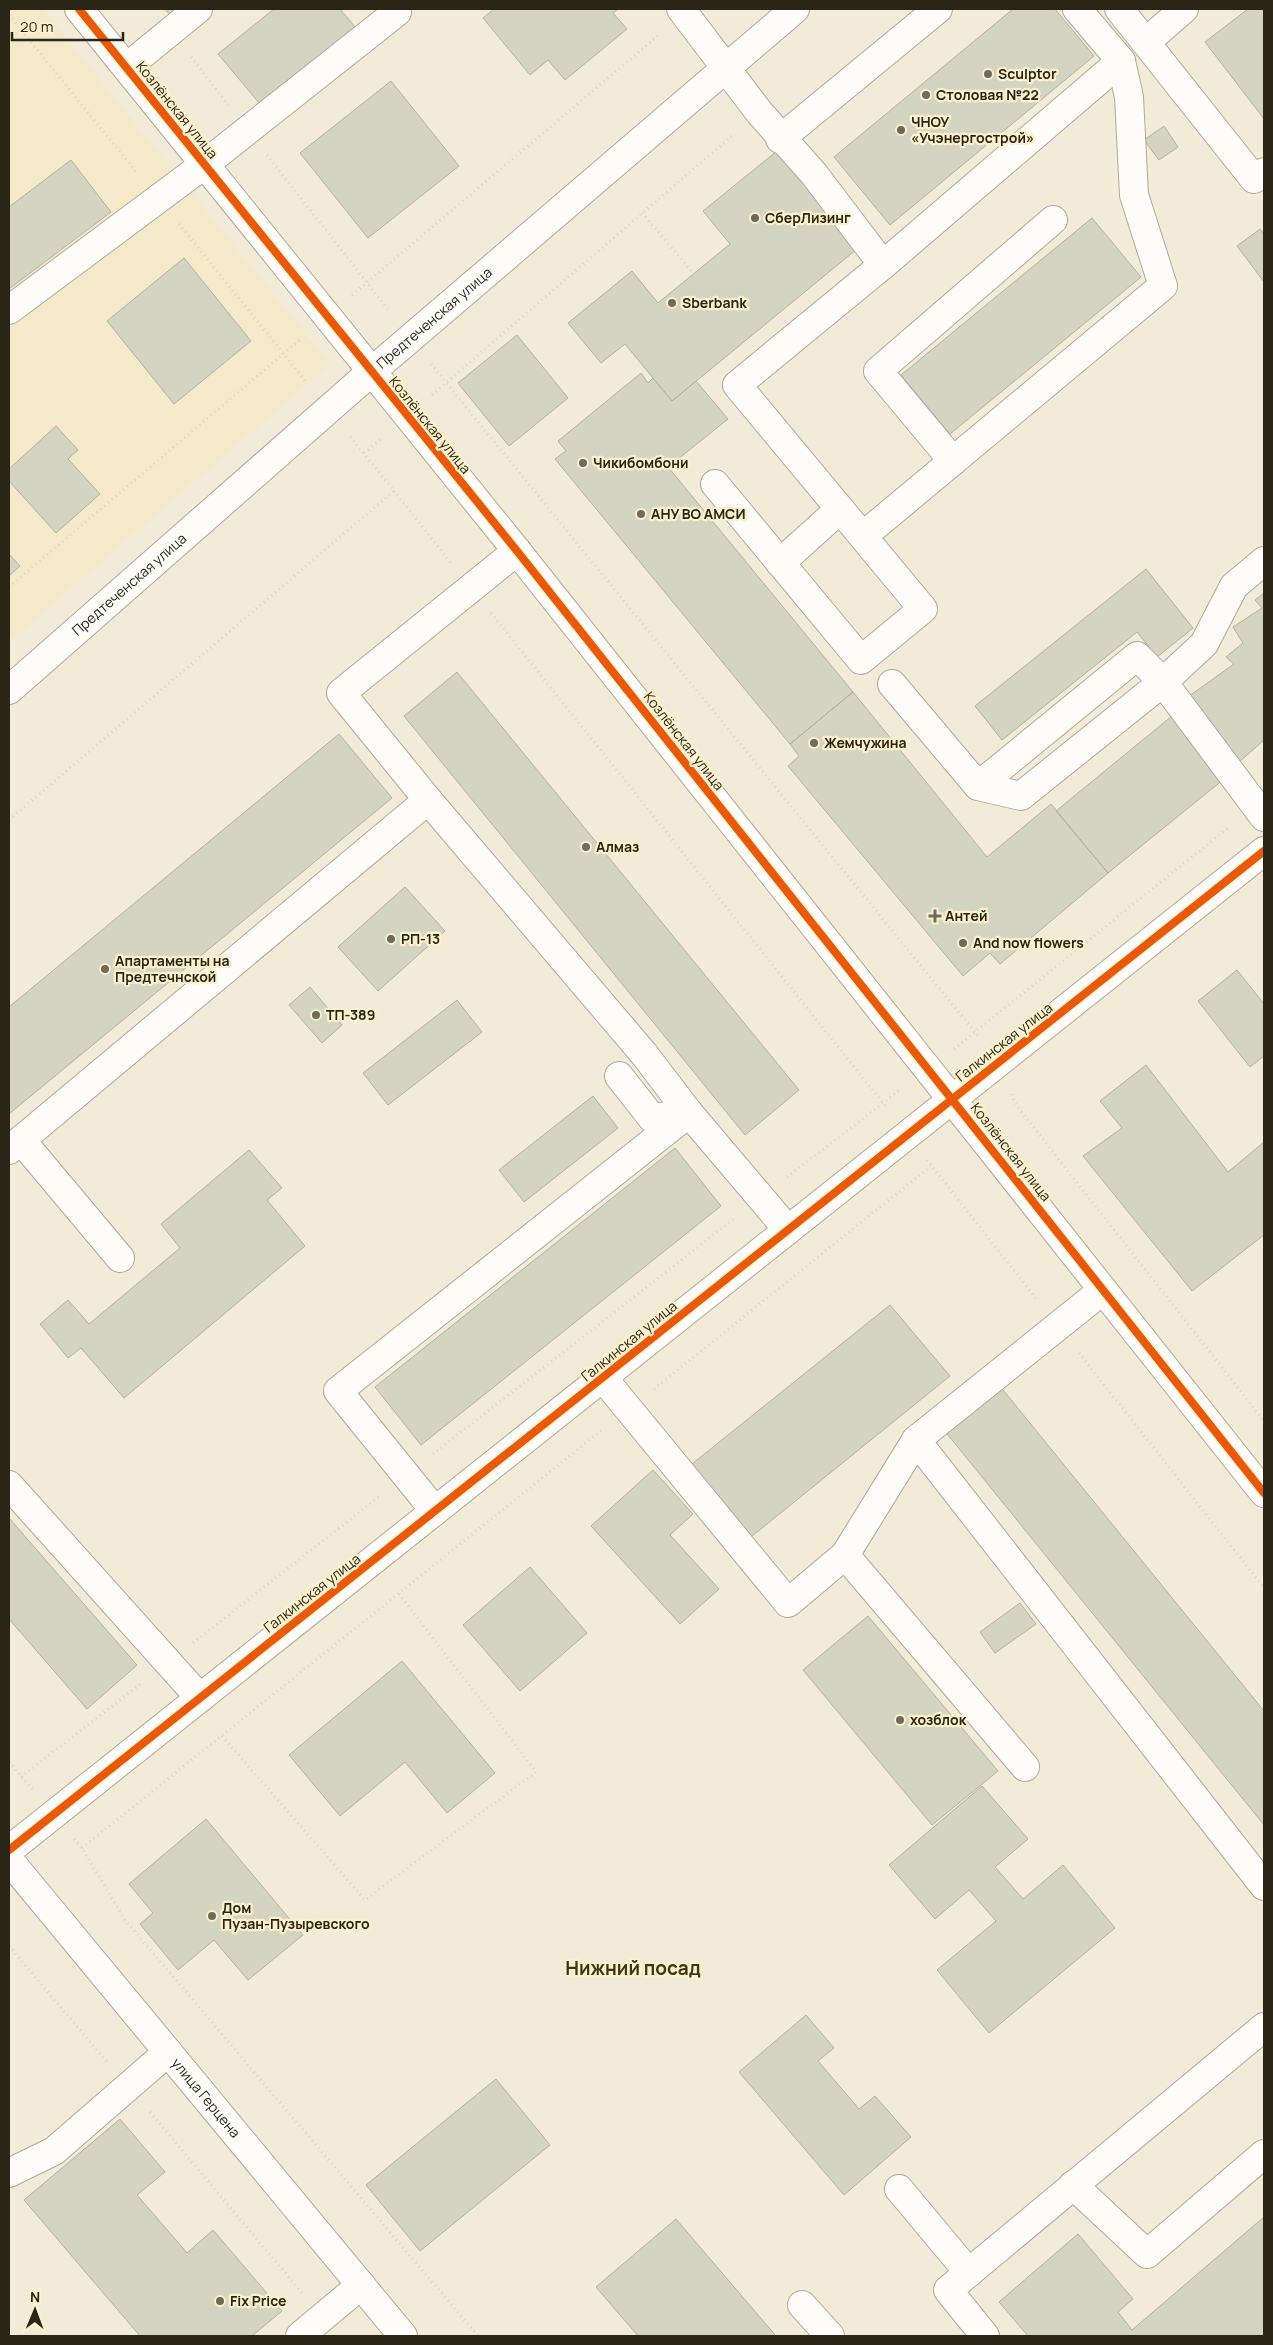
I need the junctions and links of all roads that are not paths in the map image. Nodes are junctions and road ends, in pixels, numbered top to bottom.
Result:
1 (79, 9) edge
2 (198, 9) edge
3 (395, 9) edge
4 (794, 9) edge
5 (938, 9) edge
6 (1077, 9) edge
7 (1119, 9) edge
8 (1184, 9) edge
9 (683, 11) edge
10 (1146, 42) junction
11 (1121, 61) junction
12 (127, 68) junction
13 (725, 69) junction
14 (780, 139) junction
15 (204, 164) junction
16 (1264, 172) edge
17 (1054, 220) dead end
18 (883, 265) junction
19 (9, 310) edge
20 (371, 372) junction
21 (953, 460) junction
22 (715, 484) dead end
23 (840, 509) junction
24 (863, 536) junction
25 (517, 551) junction
26 (1264, 561) edge
27 (780, 563) junction
28 (1163, 682) junction
29 (892, 684) dead end
30 (9, 690) edge
31 (978, 786) junction
32 (428, 800) junction
33 (1260, 812) edge
34 (1264, 851) edge
35 (619, 1076) dead end
36 (953, 1099) junction
37 (689, 1113) junction
38 (15, 1145) edge
39 (788, 1230) junction
40 (120, 1258) dead end
41 (1104, 1290) junction
42 (603, 1378) junction
43 (916, 1440) junction
44 (1259, 1476) edge
45 (9, 1485) edge
46 (435, 1511) junction
47 (845, 1556) junction
48 (200, 1698) junction
49 (1025, 1767) dead end
50 (9, 1850) edge
51 (9, 1860) edge
52 (1264, 1886) edge
53 (1264, 2028) edge
54 (168, 2052) junction
55 (1264, 2154) edge
56 (9, 2173) edge
57 (1073, 2185) junction
58 (899, 2189) dead end
59 (969, 2273) junction
60 (361, 2285) junction
61 (802, 2304) dead end
62 (300, 2336) edge
63 (403, 2336) edge
64 (830, 2336) edge
65 (985, 2336) edge

1 - 12 street, Козлёнская улица
2 - 12 street
3 - 15 street
4 - 13 street, Предтеченская улица
5 - 14 street
6 - 11 street
7 - 10 street
8 - 10 street
9 - 13 street
10 - 16 street
11 - 18 street
11 - 21 street
12 - 15 street, Козлёнская улица
13 - 14 street
13 - 20 street, Предтеченская улица
14 - 18 street
15 - 19 street
15 - 20 street, Козлёнская улица
17 - 21 street
18 - 23 street
20 - 25 street, Козлёнская улица
20 - 30 street, Предтеченская улица
21 - 24 street
22 - 27 street
23 - 24 street
23 - 27 street
24 - 27 street
25 - 32 street
25 - 36 street, Козлёнская улица
26 - 28 street
28 - 31 street
28 - 31 street
28 - 33 street
29 - 31 street
32 - 37 street
32 - 38 street
34 - 36 street, Галкинская улица
35 - 37 street
36 - 39 street, Галкинская улица
36 - 41 street, Козлёнская улица
37 - 39 street
37 - 46 street
38 - 40 street
39 - 42 street, Галкинская улица
41 - 43 street
41 - 44 street, Козлёнская улица
42 - 46 street, Галкинская улица
42 - 47 street
43 - 47 street
43 - 52 street
45 - 48 street
46 - 48 street, Галкинская улица
47 - 49 street
48 - 50 street, Галкинская улица
51 - 54 street, улица Герцена
53 - 57 street
54 - 56 street
54 - 60 street, улица Герцена
55 - 57 street
57 - 59 street
58 - 59 street
59 - 65 street
60 - 62 street
60 - 63 street, улица Герцена
61 - 64 street

